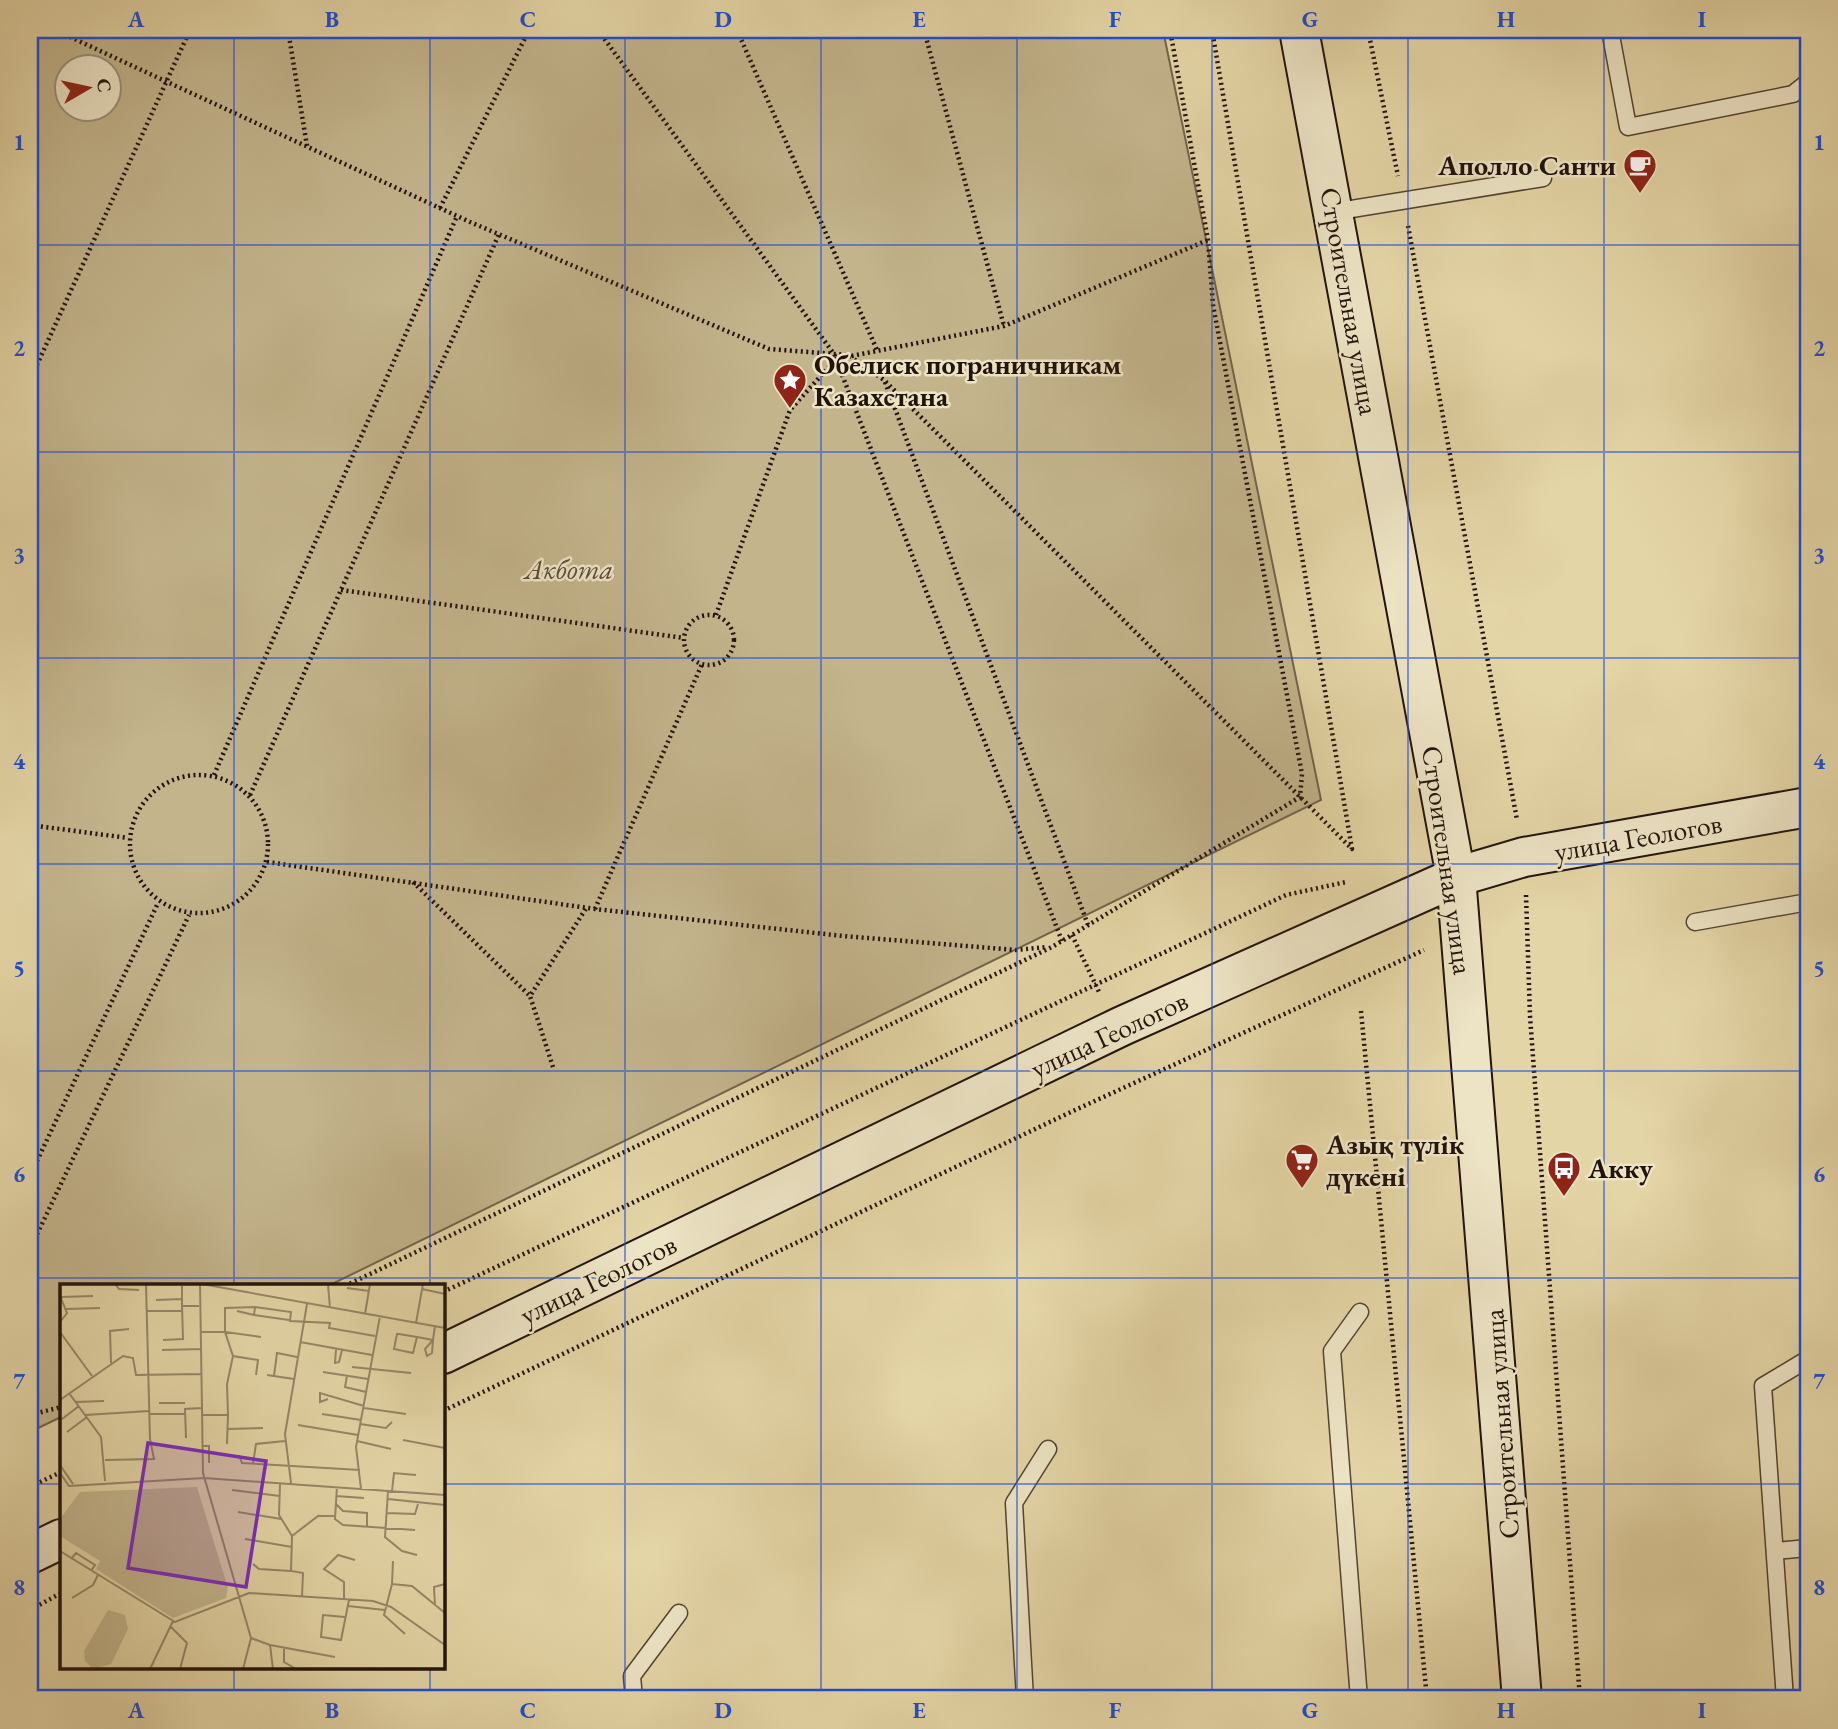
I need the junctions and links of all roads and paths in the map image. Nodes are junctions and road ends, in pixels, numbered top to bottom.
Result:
1 (55, 30) edge
2 (190, 30) edge
3 (288, 30) edge
4 (529, 30) edge
5 (598, 30) edge
6 (737, 30) edge
7 (924, 30) edge
8 (1170, 30) edge
9 (1212, 30) edge
10 (1299, 30) edge
11 (1368, 30) edge
12 (1610, 30) edge
13 (166, 81) junction
14 (1808, 82) edge
15 (307, 147) junction
16 (1544, 178) dead end
17 (1403, 201) junction
18 (440, 208) junction
19 (1333, 212) junction
20 (457, 216) junction
21 (499, 234) junction
22 (1208, 240) junction
23 (1004, 326) junction
24 (877, 349) junction
25 (848, 355) junction
26 (835, 356) junction
27 (30, 380) edge
28 (884, 380) junction
29 (341, 590) junction
30 (716, 615) junction
31 (684, 638) junction
32 (702, 664) junction
33 (214, 775) junction
34 (250, 796) junction
35 (1300, 797) junction
36 (1808, 807) edge
37 (30, 825) edge
38 (128, 838) junction
39 (1524, 857) junction
40 (267, 862) junction
41 (1456, 877) junction
42 (1354, 880) dead end
43 (412, 881) junction
44 (158, 902) junction
45 (1808, 902) edge
46 (587, 907) junction
47 (595, 909) junction
48 (189, 915) junction
49 (1695, 922) dead end
50 (1088, 925) junction
51 (1462, 932) junction
52 (1072, 935) junction
53 (1062, 942) junction
54 (1052, 947) junction
55 (1094, 985) junction
56 (530, 996) junction
57 (1361, 1011) dead end
58 (1122, 1026) junction
59 (553, 1067) dead end
60 (30, 1176) edge
61 (30, 1249) edge
62 (349, 1284) edge
63 (444, 1292) edge
64 (1360, 1312) dead end
65 (444, 1354) edge
66 (1808, 1359) edge
67 (60, 1407) edge
68 (444, 1411) edge
69 (30, 1415) edge
70 (1048, 1449) dead end
71 (60, 1472) edge
72 (30, 1487) edge
73 (60, 1539) edge
74 (1808, 1548) edge
75 (1775, 1551) junction
76 (30, 1554) edge
77 (60, 1594) edge
78 (30, 1610) edge
79 (680, 1613) dead end
80 (634, 1699) edge
81 (1026, 1699) edge
82 (1359, 1699) edge
83 (1427, 1699) edge
84 (1522, 1699) edge
85 (1580, 1699) edge
86 (1785, 1699) edge

1 - 13 path
2 - 13 path
3 - 15 path
4 - 18 path
5 - 26 path
6 - 24 path
7 - 23 path
8 - 22 path
9 - 35 path
10 - 19 main road, Строительная улица
11 - 17 path
12 - 14 lane
13 - 15 path
13 - 27 path
15 - 18 path
16 - 17 lane
17 - 19 lane
17 - 39 path
18 - 20 path
19 - 41 main road, Строительная улица
20 - 21 path
20 - 33 path
21 - 26 path
21 - 29 path
22 - 23 path
22 - 35 path
23 - 24 path
24 - 25 path
25 - 26 path
25 - 28 path
26 - 30 path
26 - 53 path
28 - 35 path
28 - 50 path
29 - 31 path
29 - 34 path
30 - 31 path
30 - 32 path
31 - 32 path
32 - 47 path
33 - 34 path
33 - 38 path
34 - 40 path
35 - 50 path
36 - 39 main road, улица Геологов
37 - 38 path
38 - 44 path
39 - 41 main road, улица Геологов
39 - 85 path
40 - 43 path
40 - 48 path
41 - 51 main road, Строительная улица
41 - 58 main road, улица Геологов
42 - 55 path
43 - 46 path
43 - 56 path
44 - 48 path
44 - 60 path
45 - 49 lane
46 - 47 path
46 - 56 path
47 - 54 path
48 - 61 path
50 - 52 path
51 - 68 path
51 - 84 main road, Строительная улица
52 - 53 path
52 - 55 path
53 - 54 path
54 - 62 path
55 - 58 path
55 - 63 path
56 - 59 path
57 - 83 path
58 - 65 main road, улица Геологов
64 - 82 lane
66 - 75 lane
67 - 69 path
70 - 81 lane
71 - 72 path
73 - 76 main road
74 - 75 lane
75 - 86 lane
77 - 78 path
79 - 80 lane

